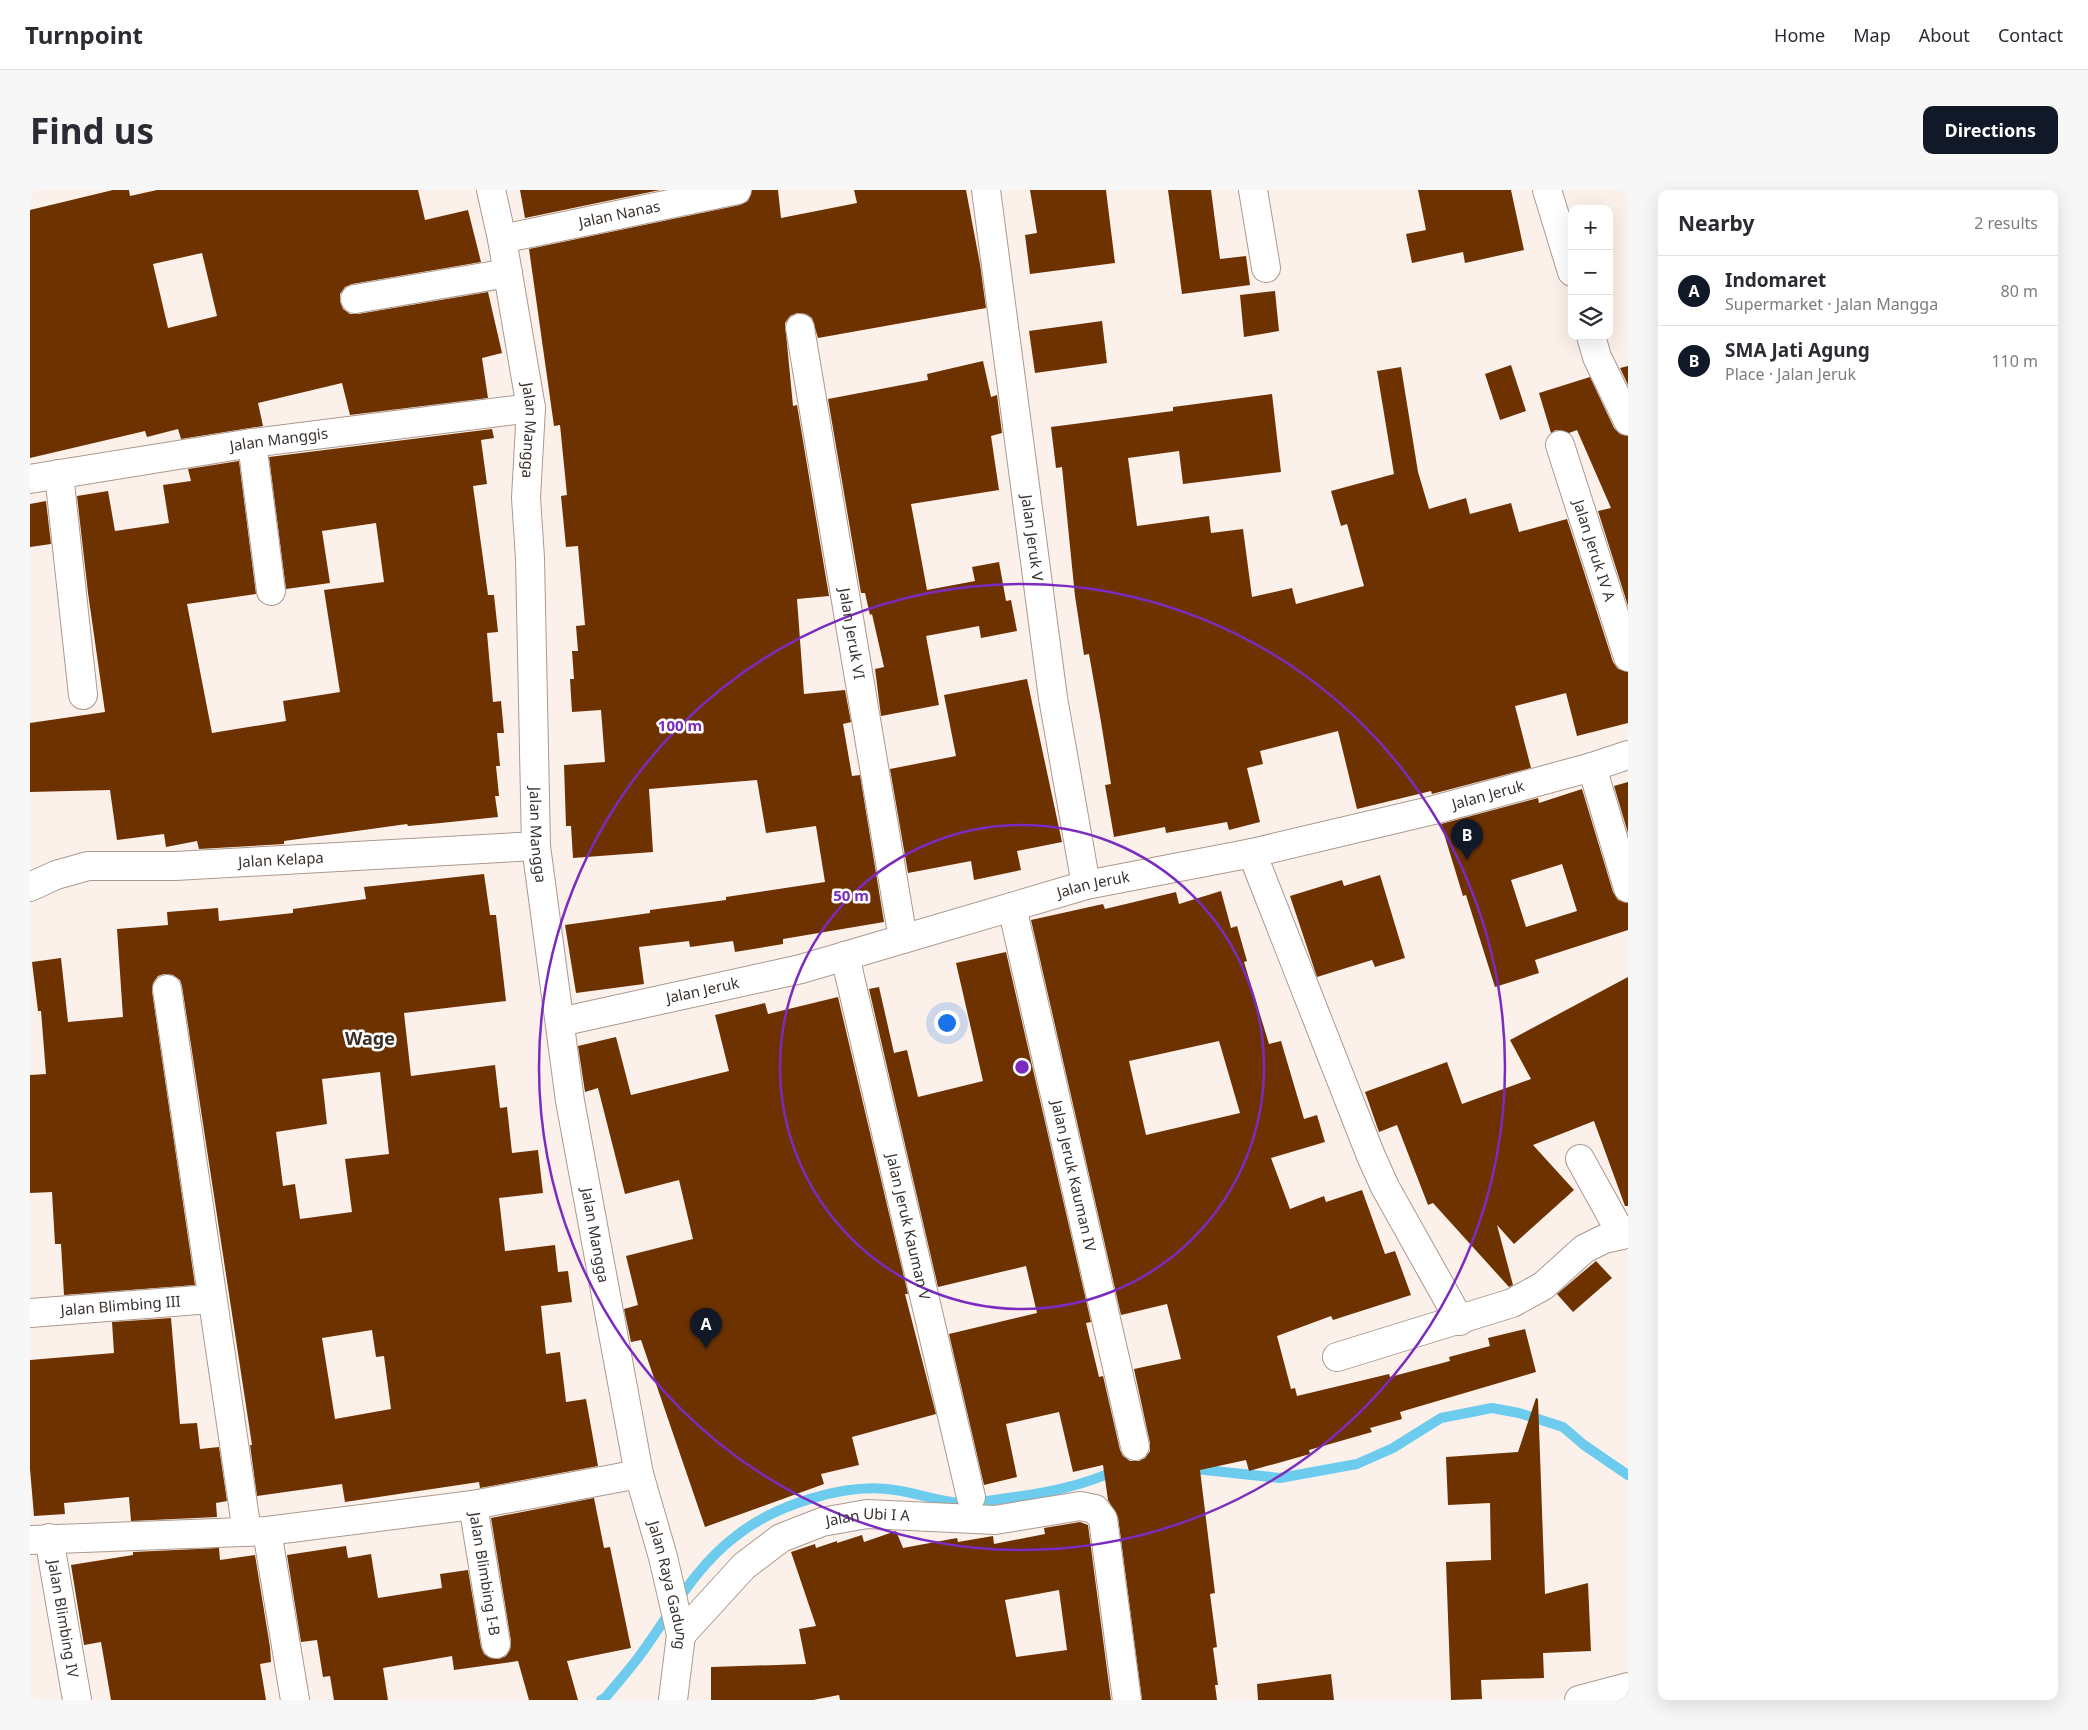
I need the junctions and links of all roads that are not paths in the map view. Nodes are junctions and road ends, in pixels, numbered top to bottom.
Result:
1 (491, 190) edge
2 (737, 190) edge
3 (986, 190) edge
4 (1253, 190) edge
5 (1547, 190) edge
6 (502, 239) junction
7 (1568, 259) edge
8 (1266, 268) dead end
9 (508, 273) junction
10 (355, 299) dead end
11 (800, 328) dead end
12 (1592, 340) edge
13 (531, 408) junction
14 (1628, 421) edge
15 (252, 443) junction
16 (1560, 445) dead end
17 (59, 474) junction
18 (30, 479) edge
19 (272, 591) dead end
20 (1628, 657) edge
21 (83, 695) dead end
22 (1628, 755) edge
23 (1592, 767) junction
24 (536, 846) junction
25 (1252, 853) junction
26 (1086, 885) junction
27 (30, 887) edge
28 (1628, 888) edge
29 (1012, 907) junction
30 (903, 939) junction
31 (845, 956) junction
32 (167, 989) dead end
33 (560, 1022) junction
34 (1580, 1159) dead end
35 (211, 1299) junction
36 (30, 1313) edge
37 (1460, 1321) junction
38 (1337, 1357) dead end
39 (1135, 1446) dead end
40 (639, 1474) junction
41 (971, 1496) dead end
42 (473, 1505) junction
43 (257, 1531) junction
44 (39, 1539) edge
45 (681, 1635) junction
46 (496, 1644) dead end
47 (1628, 1687) edge
48 (77, 1700) edge
49 (295, 1700) edge
50 (673, 1700) edge
51 (1127, 1700) edge
52 (1579, 1700) edge

1 - 6 street, Jalan Mangga
2 - 6 street, Jalan Nanas
3 - 26 street, Jalan Jeruk V
4 - 8 street
5 - 7 street
6 - 9 street, Jalan Mangga
9 - 10 street
9 - 13 street, Jalan Mangga
11 - 30 street, Jalan Jeruk VI
12 - 14 street
13 - 15 street, Jalan Manggis
13 - 24 street, Jalan Mangga
15 - 17 street, Jalan Manggis
15 - 19 street
16 - 20 street, Jalan Jeruk IV A
17 - 18 street, Jalan Manggis
17 - 21 street
22 - 23 street, Jalan Jeruk
23 - 25 street, Jalan Jeruk
23 - 28 street
24 - 27 street, Jalan Kelapa
24 - 33 street, Jalan Mangga
25 - 26 street, Jalan Jeruk
25 - 37 street
26 - 29 street, Jalan Jeruk
29 - 30 street, Jalan Jeruk
29 - 39 street, Jalan Jeruk Kauman IV
30 - 31 street, Jalan Jeruk
31 - 33 street, Jalan Jeruk
31 - 41 street, Jalan Jeruk Kauman V
32 - 35 street
33 - 40 street, Jalan Mangga
34 - 37 street
35 - 36 street, Jalan Blimbing III
35 - 43 street
37 - 38 street
40 - 42 street
40 - 45 street, Jalan Raya Gadung
42 - 43 street
42 - 46 street, Jalan Blimbing I-B
43 - 44 street
43 - 49 street
44 - 48 street, Jalan Blimbing IV
45 - 50 street, Jalan Raya Gadung
45 - 51 street, Jalan Ubi I A
47 - 52 street

